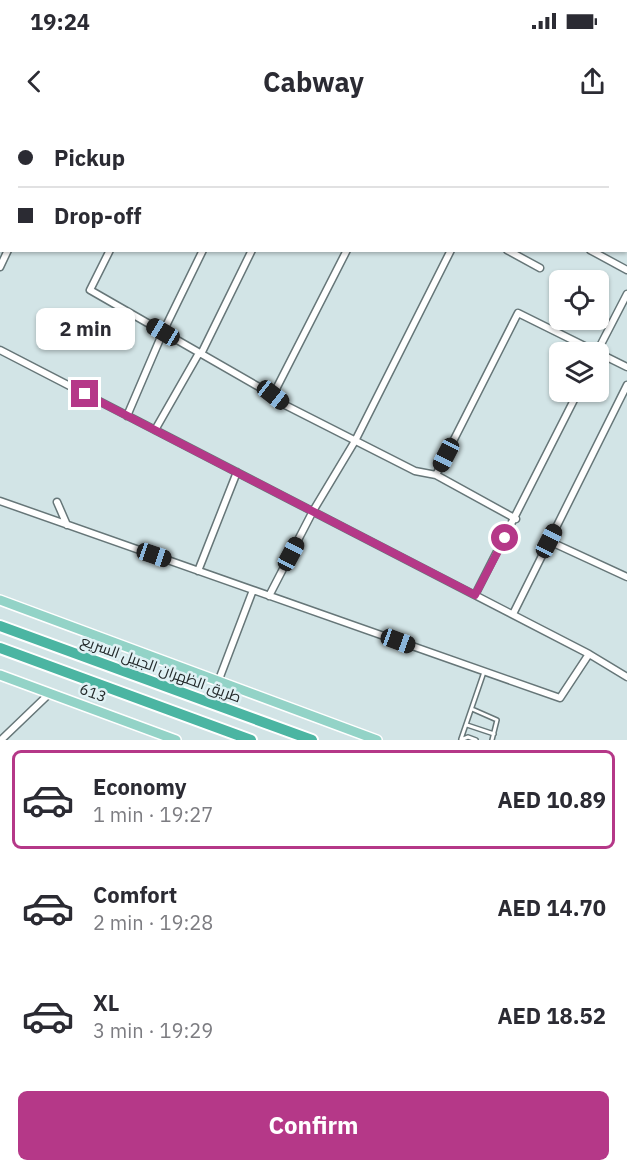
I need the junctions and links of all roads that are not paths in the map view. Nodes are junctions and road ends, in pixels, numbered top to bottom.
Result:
1 (7, 252) edge
2 (109, 252) edge
3 (202, 252) edge
4 (251, 252) edge
5 (346, 252) edge
6 (451, 252) edge
7 (511, 252) edge
8 (594, 252) edge
9 (0, 267) edge
10 (540, 268) dead end
11 (627, 270) edge
12 (627, 294) edge
13 (163, 332) junction
14 (577, 342) edge
15 (603, 342) edge
16 (0, 350) edge
17 (200, 353) junction
18 (609, 358) edge
19 (627, 367) edge
20 (627, 385) edge
21 (273, 395) junction
22 (573, 402) edge
23 (127, 416) junction
24 (155, 430) junction
25 (355, 441) junction
26 (237, 472) junction
27 (436, 475) junction
28 (0, 501) edge
29 (57, 502) dead end
30 (313, 511) junction
31 (516, 519) junction
32 (67, 525) junction
33 (549, 541) junction
34 (198, 571) junction
35 (627, 577) edge
36 (253, 590) junction
37 (475, 595) junction
38 (268, 596) junction
39 (0, 600) edge
40 (515, 614) junction
41 (0, 626) edge
42 (0, 648) edge
43 (589, 654) junction
44 (484, 672) junction
45 (0, 675) edge
46 (627, 678) edge
47 (218, 682) junction
48 (50, 693) junction
49 (153, 704) junction
50 (472, 709) junction
51 (466, 725) junction
52 (494, 734) junction
53 (1, 740) edge
54 (177, 740) edge
55 (232, 740) edge
56 (251, 740) edge
57 (312, 740) edge
58 (377, 740) edge
59 (461, 740) edge
60 (476, 740) edge
61 (492, 740) edge

1 - 9 street
2 - 13 street
3 - 13 street
4 - 17 street
5 - 21 street
6 - 25 street
7 - 10 street
8 - 11 street
12 - 15 street
13 - 17 street
13 - 23 street
14 - 27 street
16 - 23 street
17 - 21 street
17 - 24 street
18 - 19 street
20 - 33 street
21 - 25 street
22 - 31 street
23 - 24 street
24 - 26 street
25 - 27 street
25 - 30 street
26 - 30 street
26 - 34 street
27 - 31 street
28 - 32 street
29 - 32 street
30 - 37 street
30 - 38 street
31 - 37 street
32 - 34 street
33 - 35 street
33 - 40 street
34 - 36 street
36 - 38 street
36 - 47 street
37 - 40 street
38 - 44 street
39 - 47 main road
40 - 43 street
41 - 57 highway, طريق الظهران الجبيل السريع / 613
42 - 49 highway, 613
43 - 44 street
43 - 46 street
44 - 50 lane
45 - 48 main road, 613
47 - 58 main road
48 - 53 street
48 - 54 main road, 613
49 - 55 highway
49 - 56 highway, 613
50 - 51 lane
50 - 52 lane
51 - 52 lane
51 - 59 lane
52 - 61 lane
59 - 60 lane

